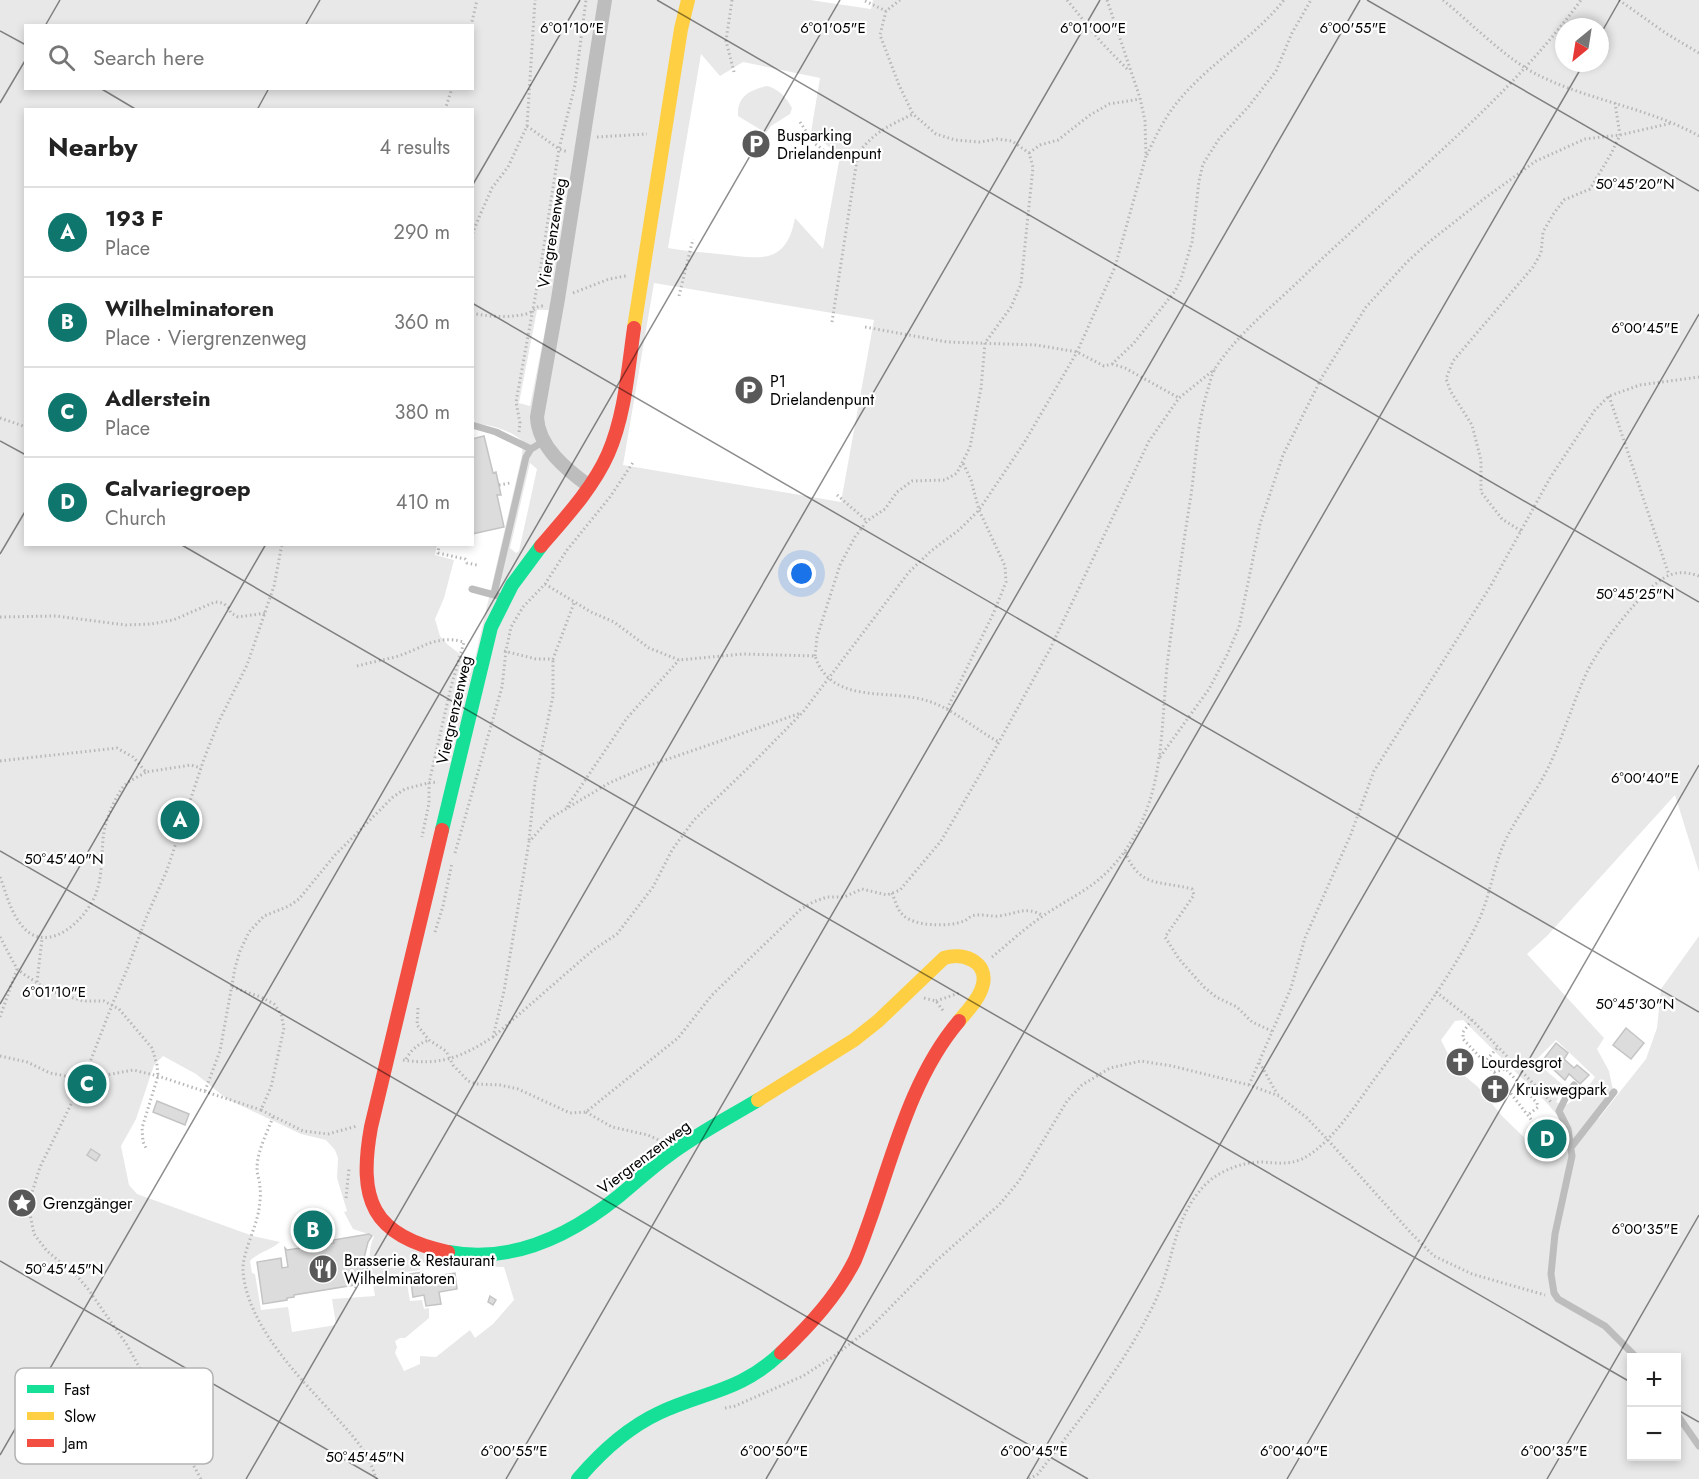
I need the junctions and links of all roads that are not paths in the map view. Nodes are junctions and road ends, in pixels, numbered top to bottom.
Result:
1 (605, 0) edge
2 (688, 0) edge
3 (474, 426) edge
4 (544, 440) junction
5 (531, 449) junction
6 (589, 486) junction
7 (472, 589) dead end
8 (499, 597) junction
9 (1574, 1085) dead end
10 (1614, 1092) dead end
11 (1572, 1146) junction
12 (1632, 1353) edge
13 (1681, 1419) edge
14 (1699, 1446) edge
15 (578, 1479) edge

1 - 4 street, Viergrenzenweg
2 - 6 street, Viergrenzenweg
3 - 5 lane
4 - 5 lane
4 - 6 street, Viergrenzenweg
5 - 8 lane
6 - 8 street, Viergrenzenweg
7 - 8 lane
8 - 15 street, Viergrenzenweg
9 - 11 lane
10 - 11 lane
11 - 12 lane
13 - 14 lane

